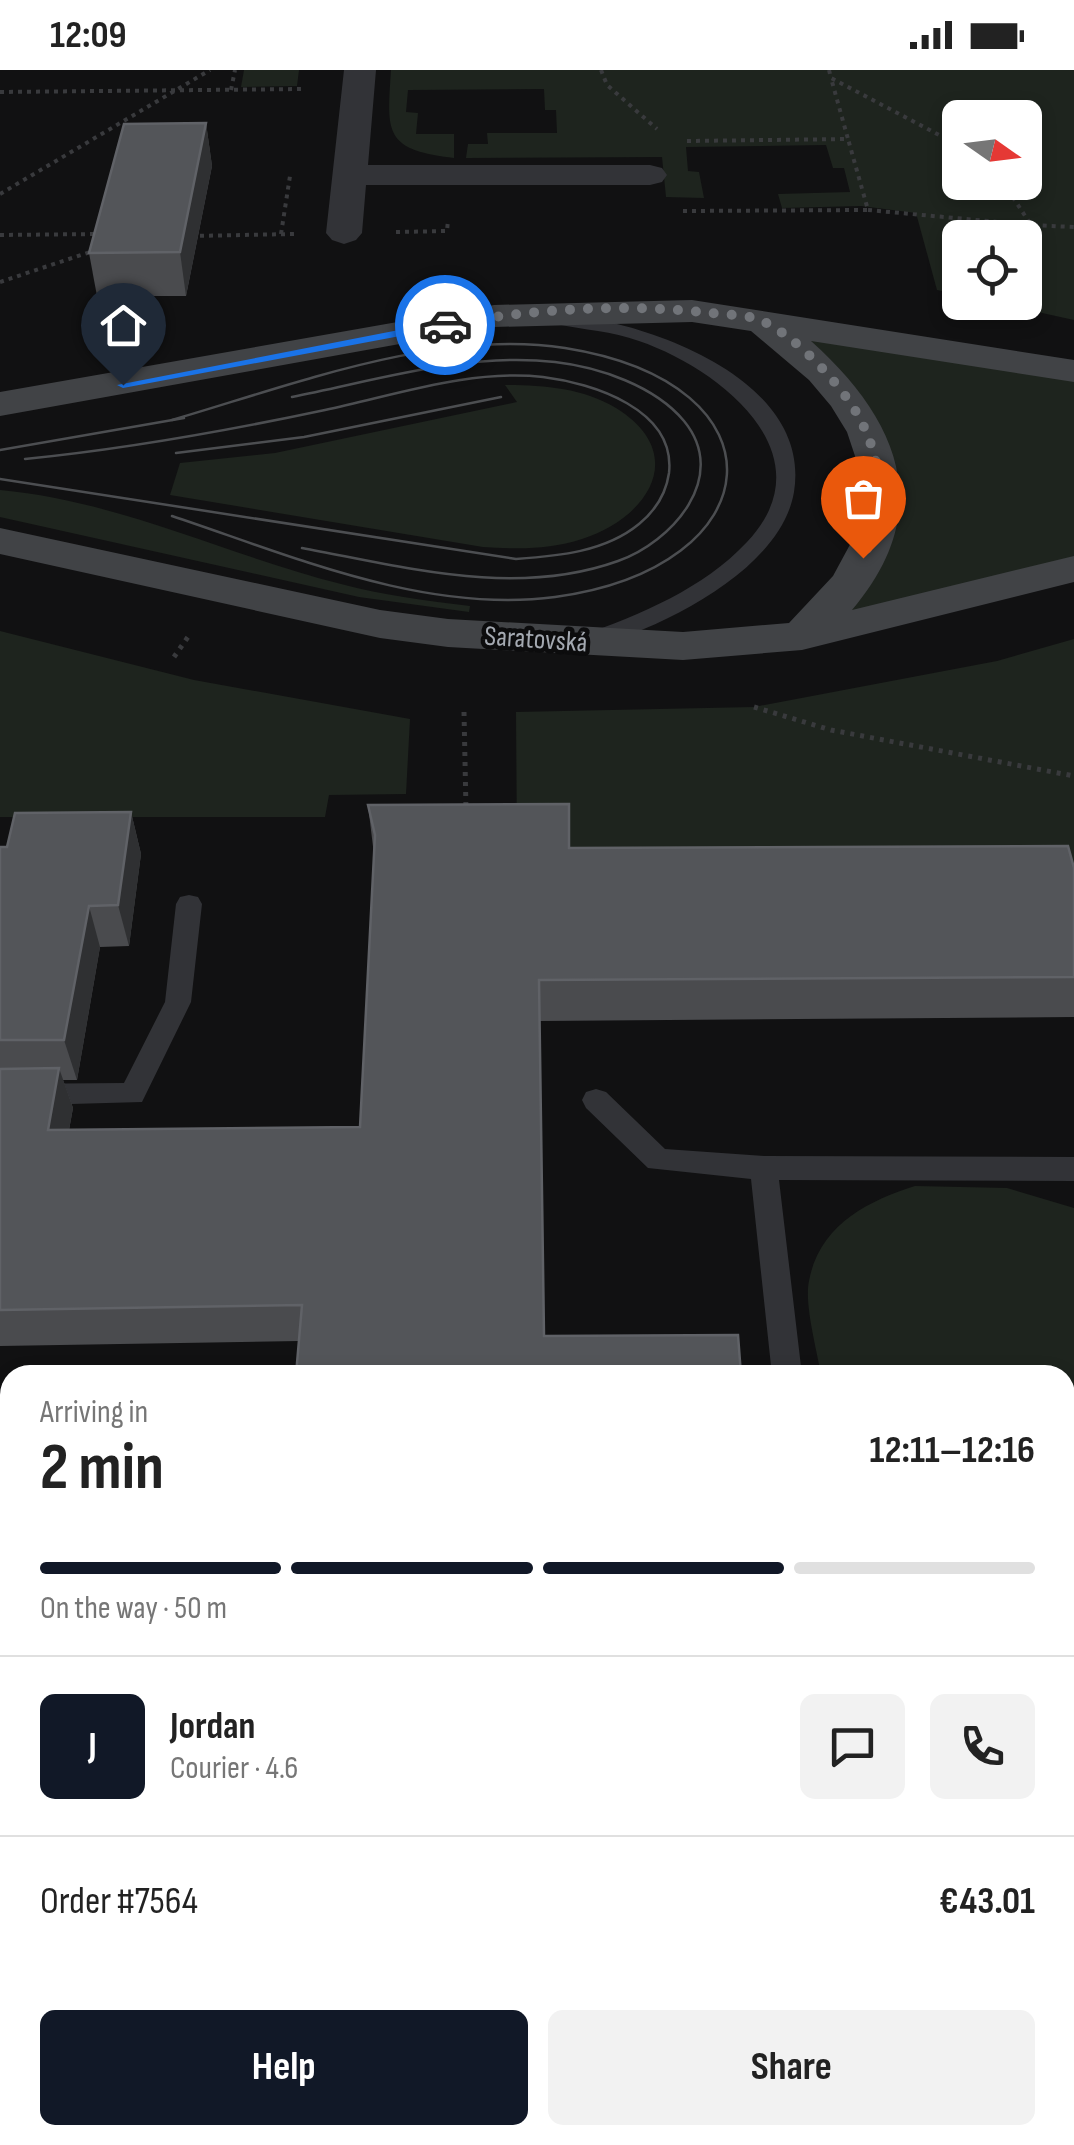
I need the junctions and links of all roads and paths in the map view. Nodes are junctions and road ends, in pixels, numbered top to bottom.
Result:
1 (210, 70) edge
2 (234, 70) edge
3 (360, 70) edge
4 (601, 70) edge
5 (828, 70) edge
6 (304, 89) dead end
7 (180, 90) junction
8 (231, 90) junction
9 (0, 92) edge
10 (942, 137) edge
11 (848, 139) dead end
12 (656, 142) dead end
13 (352, 175) junction
14 (650, 175) dead end
15 (0, 194) edge
16 (868, 210) junction
17 (679, 211) dead end
18 (984, 220) edge
19 (1042, 225) edge
20 (1074, 227) edge
21 (344, 233) dead end
22 (0, 234) edge
23 (107, 234) edge
24 (104, 247) edge
25 (0, 282) edge
26 (494, 316) junction
27 (758, 319) junction
28 (1074, 371) edge
29 (0, 404) edge
30 (0, 540) edge
31 (1074, 569) edge
32 (193, 628) dead end
33 (802, 636) junction
34 (588, 642) junction
35 (174, 658) dead end
36 (754, 706) dead end
37 (464, 712) dead end
38 (1074, 776) edge
39 (466, 813) edge
40 (189, 904) dead end
41 (0, 1095) edge
42 (596, 1100) dead end
43 (764, 1168) junction
44 (1074, 1169) edge
45 (786, 1365) edge

1 - 7 path
2 - 8 path
3 - 13 street
4 - 12 path
5 - 10 path
6 - 8 path
7 - 8 path
7 - 9 path
7 - 15 path
11 - 16 path
13 - 14 street
13 - 21 street
16 - 17 path
16 - 18 path
19 - 20 path
22 - 23 path
24 - 25 path
26 - 27 main road
26 - 29 main road
26 - 34 lane
27 - 28 main road
27 - 33 main road
30 - 34 main road, Saratovská
31 - 33 main road, Saratovská
32 - 35 path
33 - 34 main road, Saratovská
36 - 38 path
37 - 39 path
40 - 41 lane
42 - 43 lane
43 - 44 lane
43 - 45 lane

